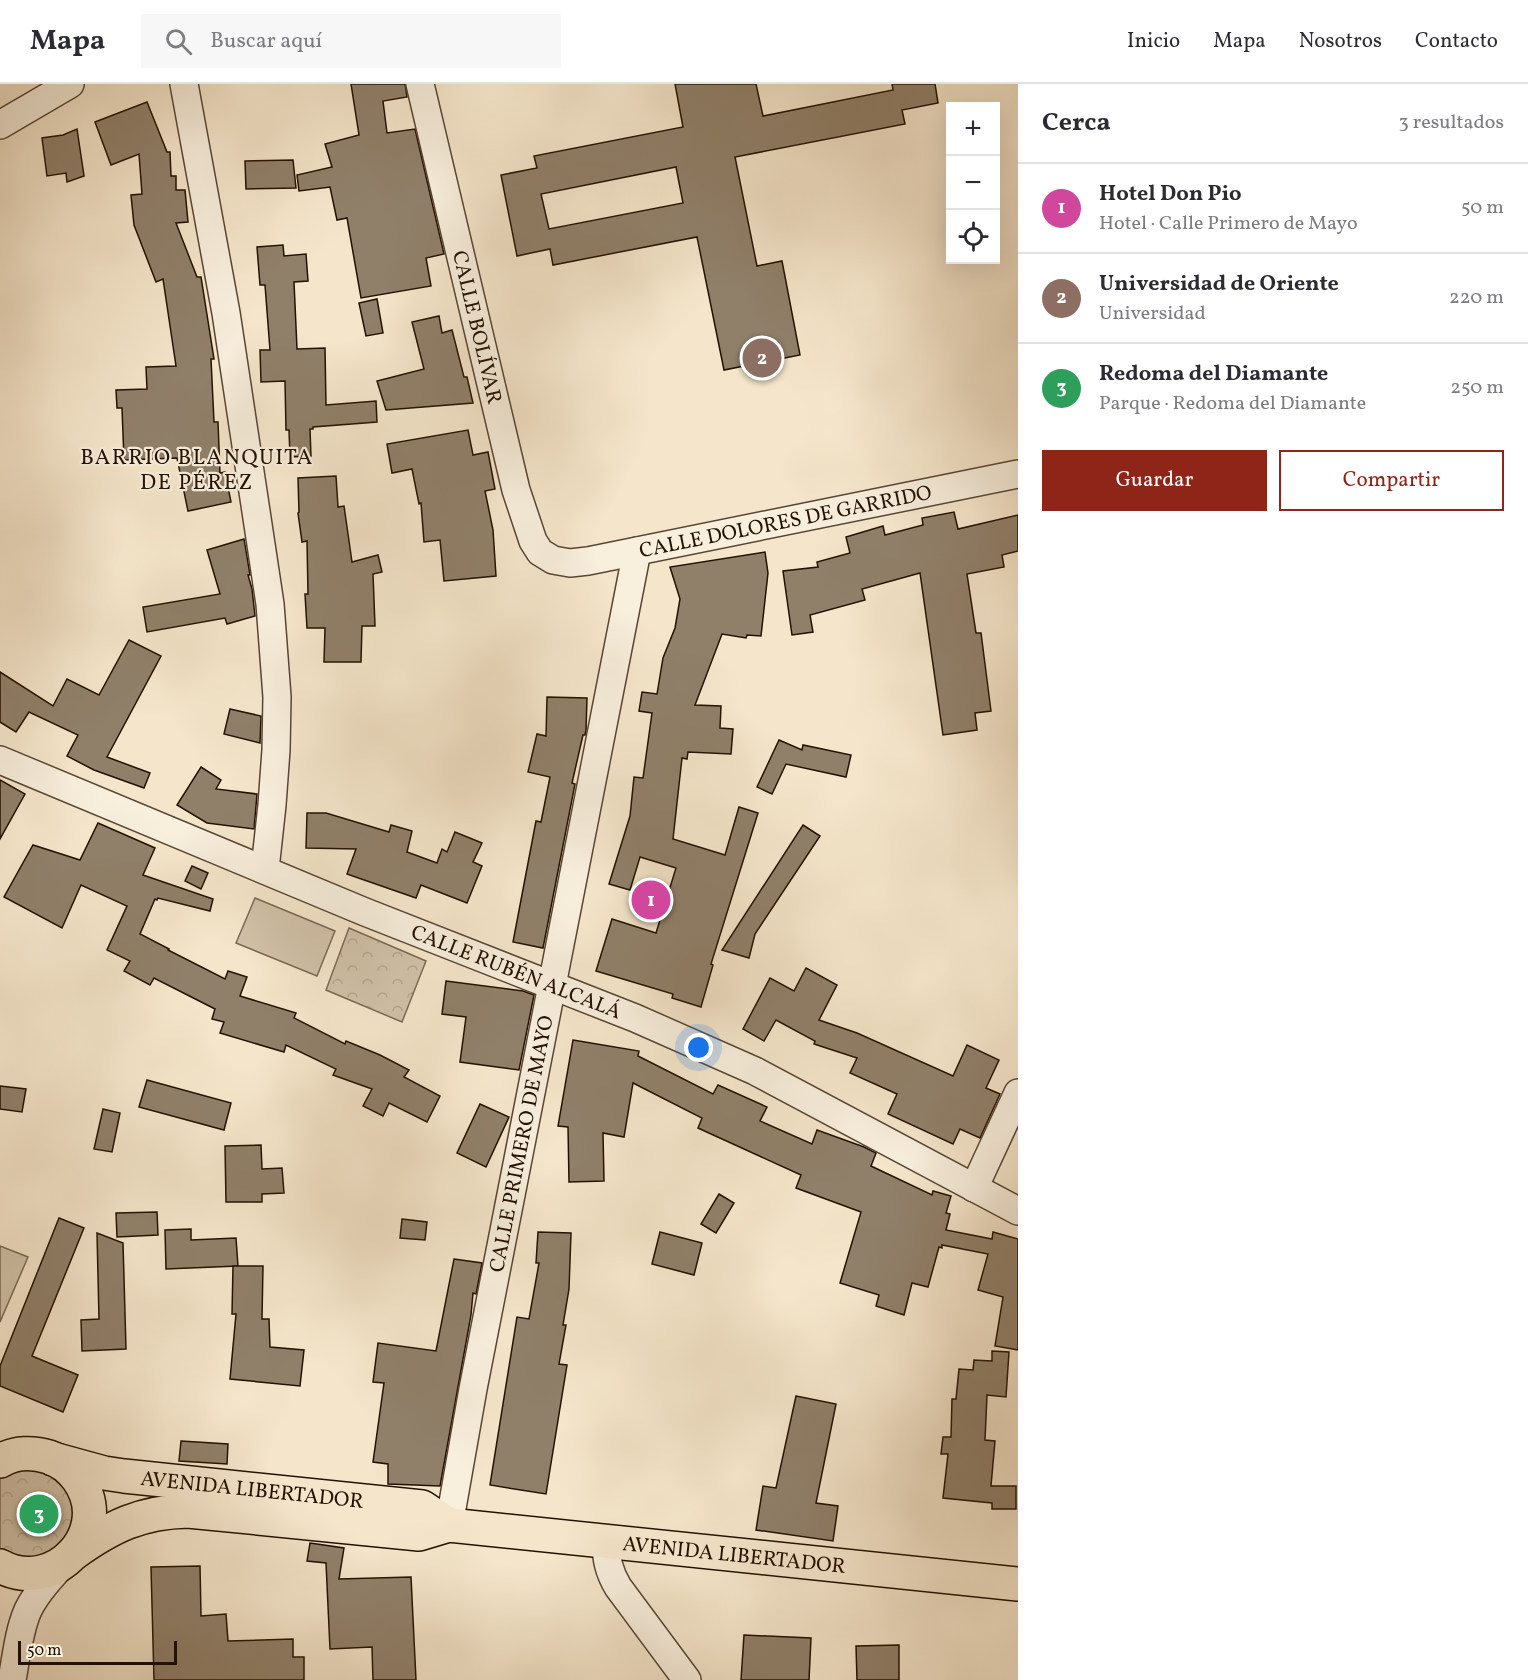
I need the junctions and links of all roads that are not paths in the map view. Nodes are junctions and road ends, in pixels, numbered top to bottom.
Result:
1 (70, 84) edge
2 (184, 84) edge
3 (420, 84) edge
4 (0, 125) edge
5 (1018, 474) edge
6 (637, 551) junction
7 (554, 560) joint
8 (0, 760) edge
9 (265, 870) junction
10 (552, 985) junction
11 (1018, 1094) edge
12 (974, 1188) junction
13 (1018, 1211) edge
14 (0, 1436) edge
15 (48, 1457) junction
16 (0, 1461) edge
17 (449, 1525) junction
18 (606, 1541) junction
19 (70, 1557) junction
20 (0, 1566) edge
21 (1018, 1584) edge
22 (12, 1680) edge
23 (687, 1680) edge

1 - 4 street
2 - 9 street
3 - 7 street, CALLE BOLÍVAR
5 - 6 street, CALLE DOLORES DE GARRIDO
6 - 7 street, CALLE DOLORES DE GARRIDO
6 - 10 street, CALLE PRIMERO DE MAYO
8 - 9 street, CALLE RUBÉN ALCALÁ
9 - 10 street, CALLE RUBÉN ALCALÁ
10 - 12 street, CALLE RUBÉN ALCALÁ
10 - 17 street, CALLE PRIMERO DE MAYO
11 - 12 street
12 - 13 street, CALLE RUBÉN ALCALÁ
14 - 15 highway, AVENIDA LIBERTADOR
15 - 16 highway
15 - 17 highway, AVENIDA LIBERTADOR
15 - 19 highway
17 - 18 highway, AVENIDA LIBERTADOR
17 - 19 highway, AVENIDA LIBERTADOR
18 - 21 highway, AVENIDA LIBERTADOR
18 - 23 street
19 - 20 highway, AVENIDA LIBERTADOR
19 - 22 street

